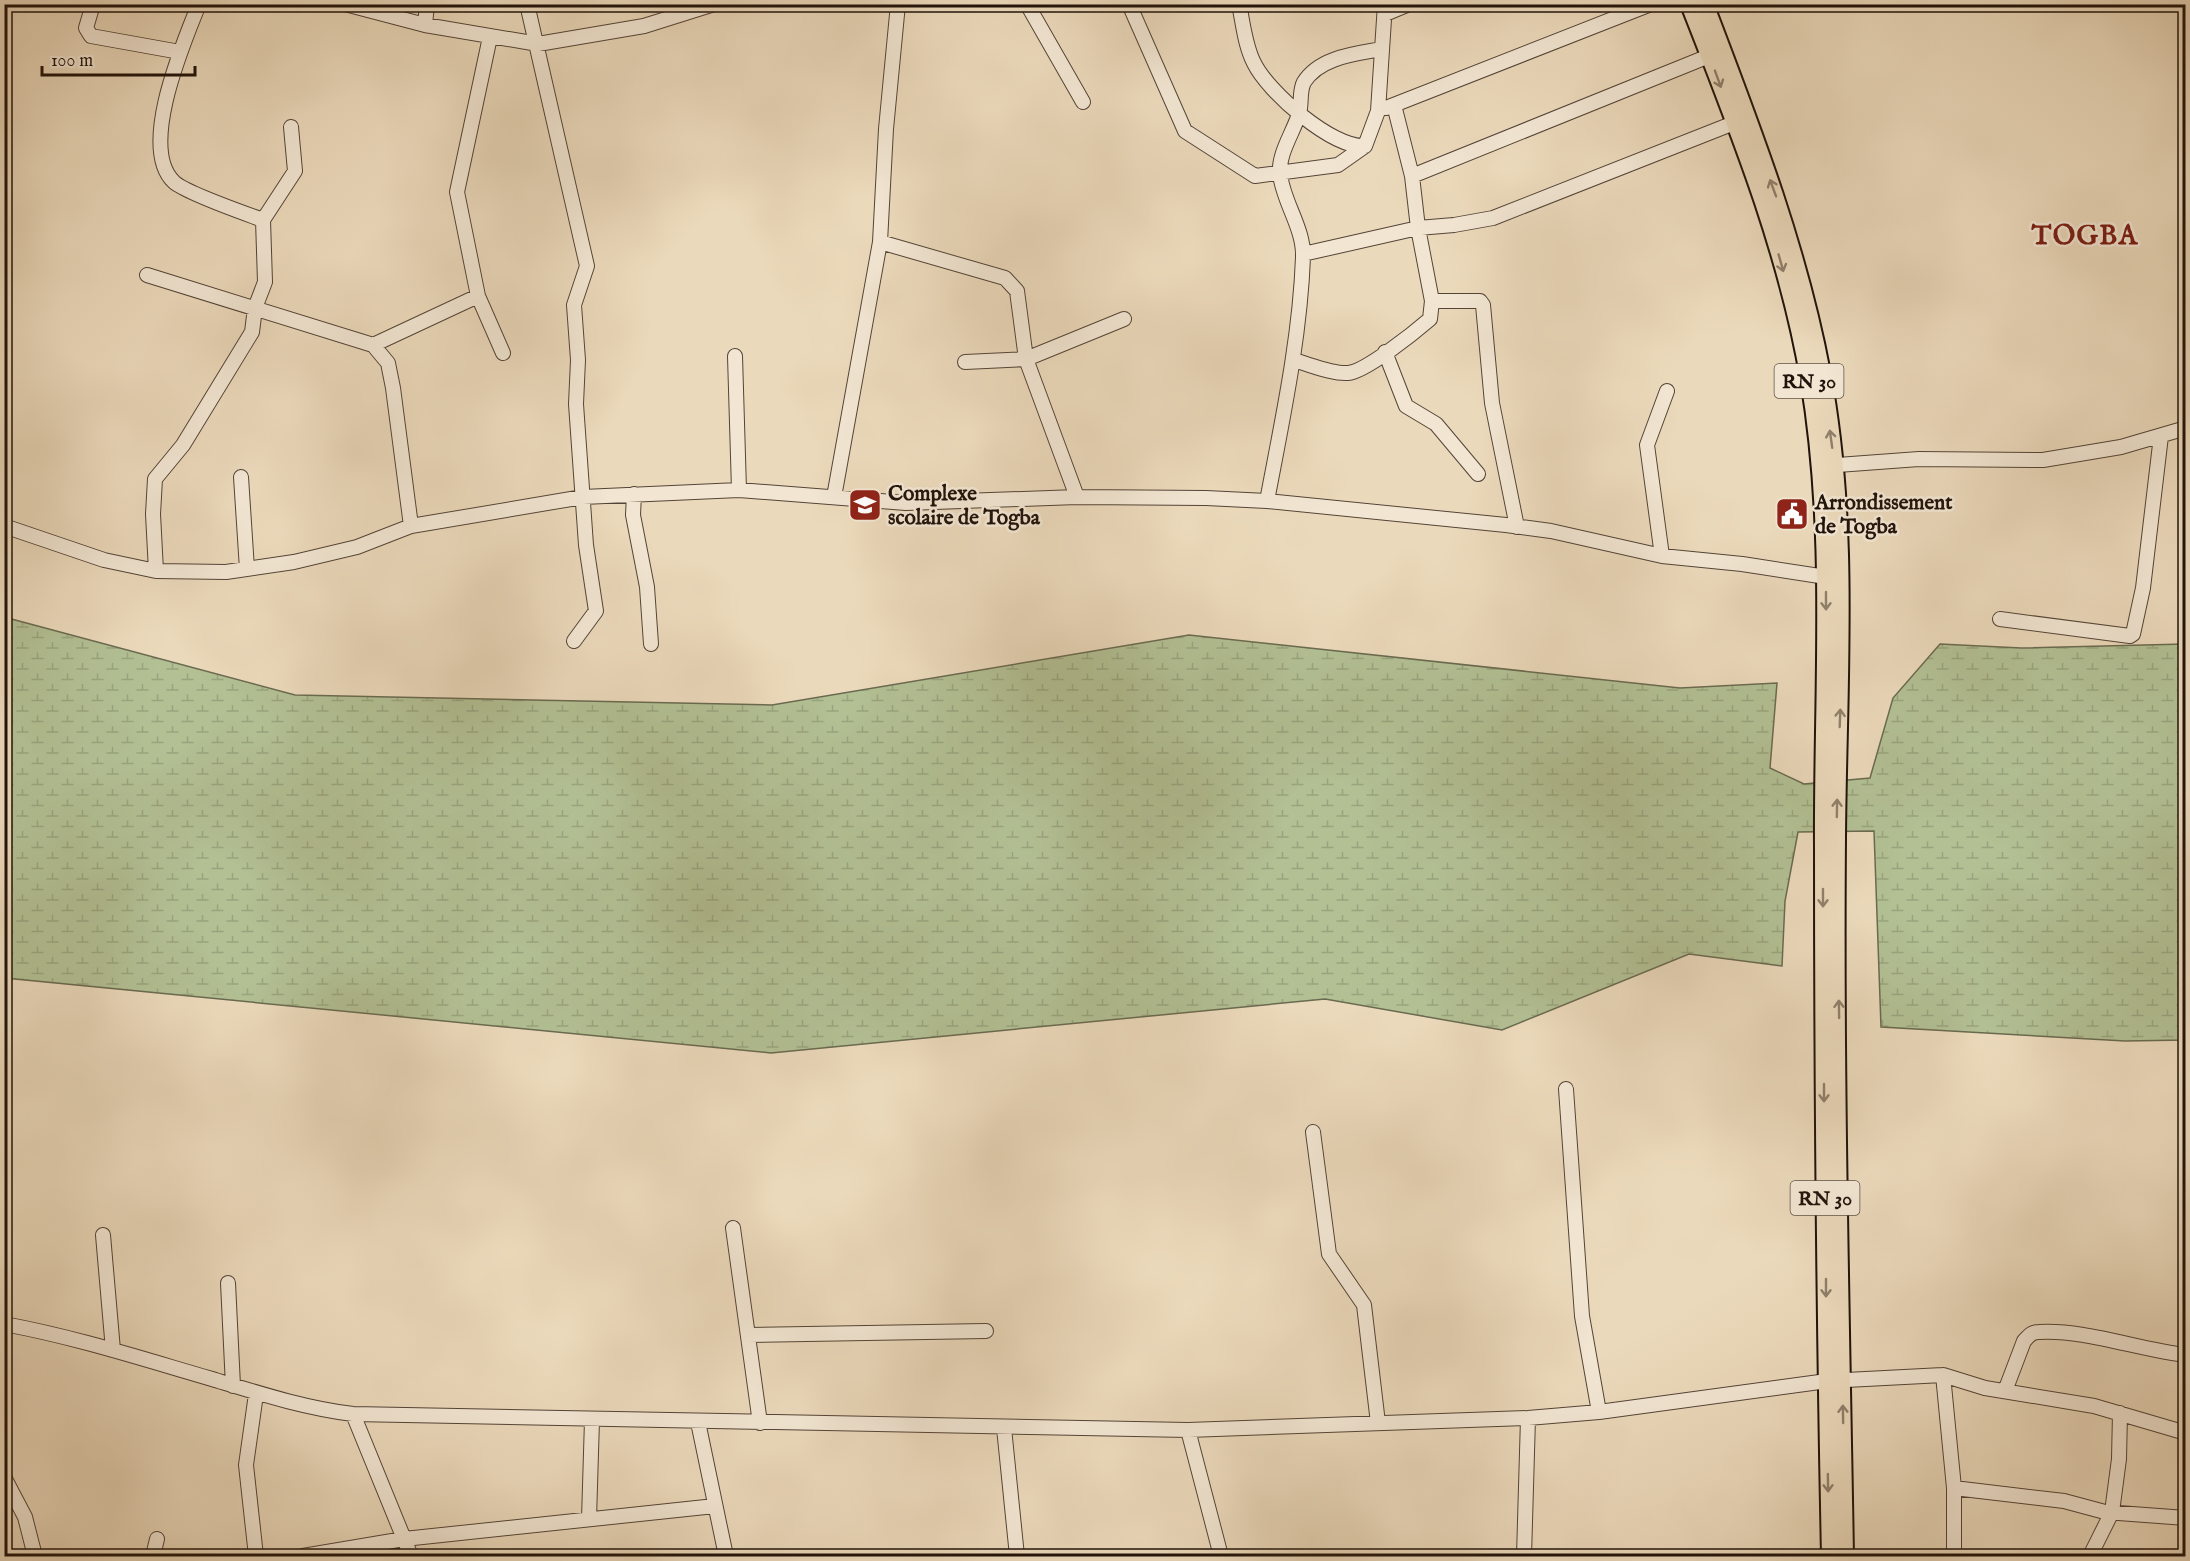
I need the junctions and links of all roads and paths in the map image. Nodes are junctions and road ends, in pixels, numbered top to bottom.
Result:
1 (93, 4) edge
2 (199, 4) edge
3 (345, 4) edge
4 (427, 4) edge
5 (527, 4) edge
6 (714, 4) edge
7 (898, 4) edge
8 (1027, 4) edge
9 (1129, 4) edge
10 (1239, 4) edge
11 (1409, 4) edge
12 (1651, 4) edge
13 (1689, 4) edge
14 (1705, 4) edge
15 (369, 8) edge
16 (1385, 9) edge
17 (425, 26) junction
18 (490, 37) junction
19 (538, 44) junction
20 (1382, 49) junction
21 (180, 52) junction
22 (1709, 56) junction
23 (1083, 102) dead end
24 (1394, 105) junction
25 (1378, 111) junction
26 (1299, 113) junction
27 (1734, 123) junction
28 (291, 127) dead end
29 (1365, 146) junction
30 (1280, 173) junction
31 (1412, 176) junction
32 (262, 220) junction
33 (1418, 228) junction
34 (880, 242) junction
35 (1303, 254) junction
36 (147, 275) dead end
37 (478, 296) junction
38 (1432, 301) junction
39 (255, 308) junction
40 (1124, 319) dead end
41 (374, 345) junction
42 (1385, 352) junction
43 (503, 353) dead end
44 (735, 356) dead end
45 (1026, 359) junction
46 (1293, 360) junction
47 (965, 362) dead end
48 (1667, 391) dead end
49 (2186, 428) edge
50 (2162, 436) junction
51 (1828, 465) junction
52 (1478, 474) dead end
53 (241, 477) dead end
54 (739, 490) junction
55 (634, 494) junction
56 (583, 497) junction
57 (834, 497) junction
58 (1077, 497) junction
59 (1267, 501) junction
60 (4, 526) edge
61 (411, 526) junction
62 (1517, 527) junction
63 (1662, 556) junction
64 (247, 569) junction
65 (156, 571) junction
66 (1826, 577) junction
67 (2000, 620) dead end
68 (574, 641) dead end
69 (651, 644) dead end
70 (1831, 776) junction
71 (1566, 1089) dead end
72 (1312, 1132) dead end
73 (733, 1228) dead end
74 (103, 1235) dead end
75 (228, 1283) dead end
76 (4, 1324) edge
77 (986, 1331) dead end
78 (748, 1335) junction
79 (113, 1350) junction
80 (2186, 1355) edge
81 (1943, 1376) junction
82 (1834, 1381) junction
83 (233, 1386) junction
84 (2005, 1391) junction
85 (256, 1394) junction
86 (1599, 1412) junction
87 (2120, 1413) junction
88 (353, 1414) junction
89 (1528, 1418) junction
90 (592, 1420) junction
91 (698, 1422) junction
92 (760, 1423) junction
93 (1378, 1423) junction
94 (1004, 1428) junction
95 (1188, 1430) junction
96 (2186, 1433) edge
97 (4, 1477) edge
98 (1954, 1488) junction
99 (715, 1506) junction
100 (2112, 1512) junction
101 (2186, 1518) edge
102 (589, 1519) junction
103 (157, 1539) dead end
104 (404, 1539) junction
105 (35, 1557) edge
106 (153, 1557) edge
107 (256, 1557) edge
108 (303, 1557) edge
109 (411, 1557) edge
110 (726, 1557) edge
111 (1017, 1557) edge
112 (1221, 1557) edge
113 (1524, 1557) edge
114 (1830, 1557) edge
115 (1845, 1557) edge
116 (1954, 1557) edge
117 (2090, 1557) edge

1 - 21 street
2 - 21 street
3 - 15 street
4 - 17 street
5 - 19 street
6 - 19 street
7 - 34 street
8 - 23 street
9 - 30 street
10 - 26 street
11 - 16 street
12 - 24 street
13 - 22 main road, RN 30
51 -> 14 main road, RN 30 / RN 30
15 - 17 street
16 - 20 street
17 - 18 street
18 - 19 street
18 - 37 street
19 - 56 street
20 - 25 street
20 - 26 street
21 - 32 street
22 -> 27 main road, RN 30
22 - 31 street
24 - 25 street
24 - 31 street
25 - 29 street
26 - 29 street
26 - 30 street
27 - 33 street
27 -> 51 main road, RN 30
28 - 32 street
29 - 30 street
30 - 35 street
31 - 33 street
32 - 39 street
33 - 35 street
33 - 38 street
34 - 45 street
34 - 57 street
35 - 46 street
36 - 39 street
37 - 41 street
37 - 43 street
38 - 42 street
38 - 62 street
39 - 41 street
39 - 65 street
40 - 45 street
41 - 61 street
42 - 46 street
42 - 52 street
44 - 54 street
45 - 47 street
45 - 58 street
46 - 59 street
48 - 63 street
49 - 50 street
50 - 51 street
50 - 67 street
51 - 66 main road, RN 30
70 -> 51 main road, RN 30 / RN 30
53 - 64 street
54 - 55 street
54 - 57 street
55 - 56 street
55 - 69 street
56 - 61 street
56 - 68 street
57 - 58 street
58 - 59 street
59 - 62 street
60 - 65 street
61 - 64 street
62 - 63 street
63 - 66 street
64 - 65 street
66 -> 70 main road, RN 30
70 - 82 main road, RN 30 / RN 30
71 - 86 street
72 - 93 street
73 - 78 street
74 - 79 street
75 - 83 street
76 - 79 street
77 - 78 street
78 - 92 street
79 - 83 street
80 - 84 street
81 - 82 street
81 - 84 street
81 - 98 street
82 - 86 street
82 -> 114 main road, RN 30
115 -> 82 main road, RN 30
83 - 85 street
84 - 87 street
85 - 88 street
85 - 107 street
86 - 89 street
87 - 96 street
87 - 100 street
88 - 90 street
88 - 104 street
89 - 93 street
89 - 113 street
90 - 91 street
90 - 102 street
91 - 92 street
91 - 99 street
92 - 94 street
93 - 95 street
94 - 95 street
94 - 111 street
95 - 112 street
97 - 105 street
98 - 100 street
98 - 116 street
99 - 102 street
99 - 110 street
100 - 101 street
100 - 117 street
102 - 104 street
103 - 106 street
104 - 108 street
104 - 109 street

